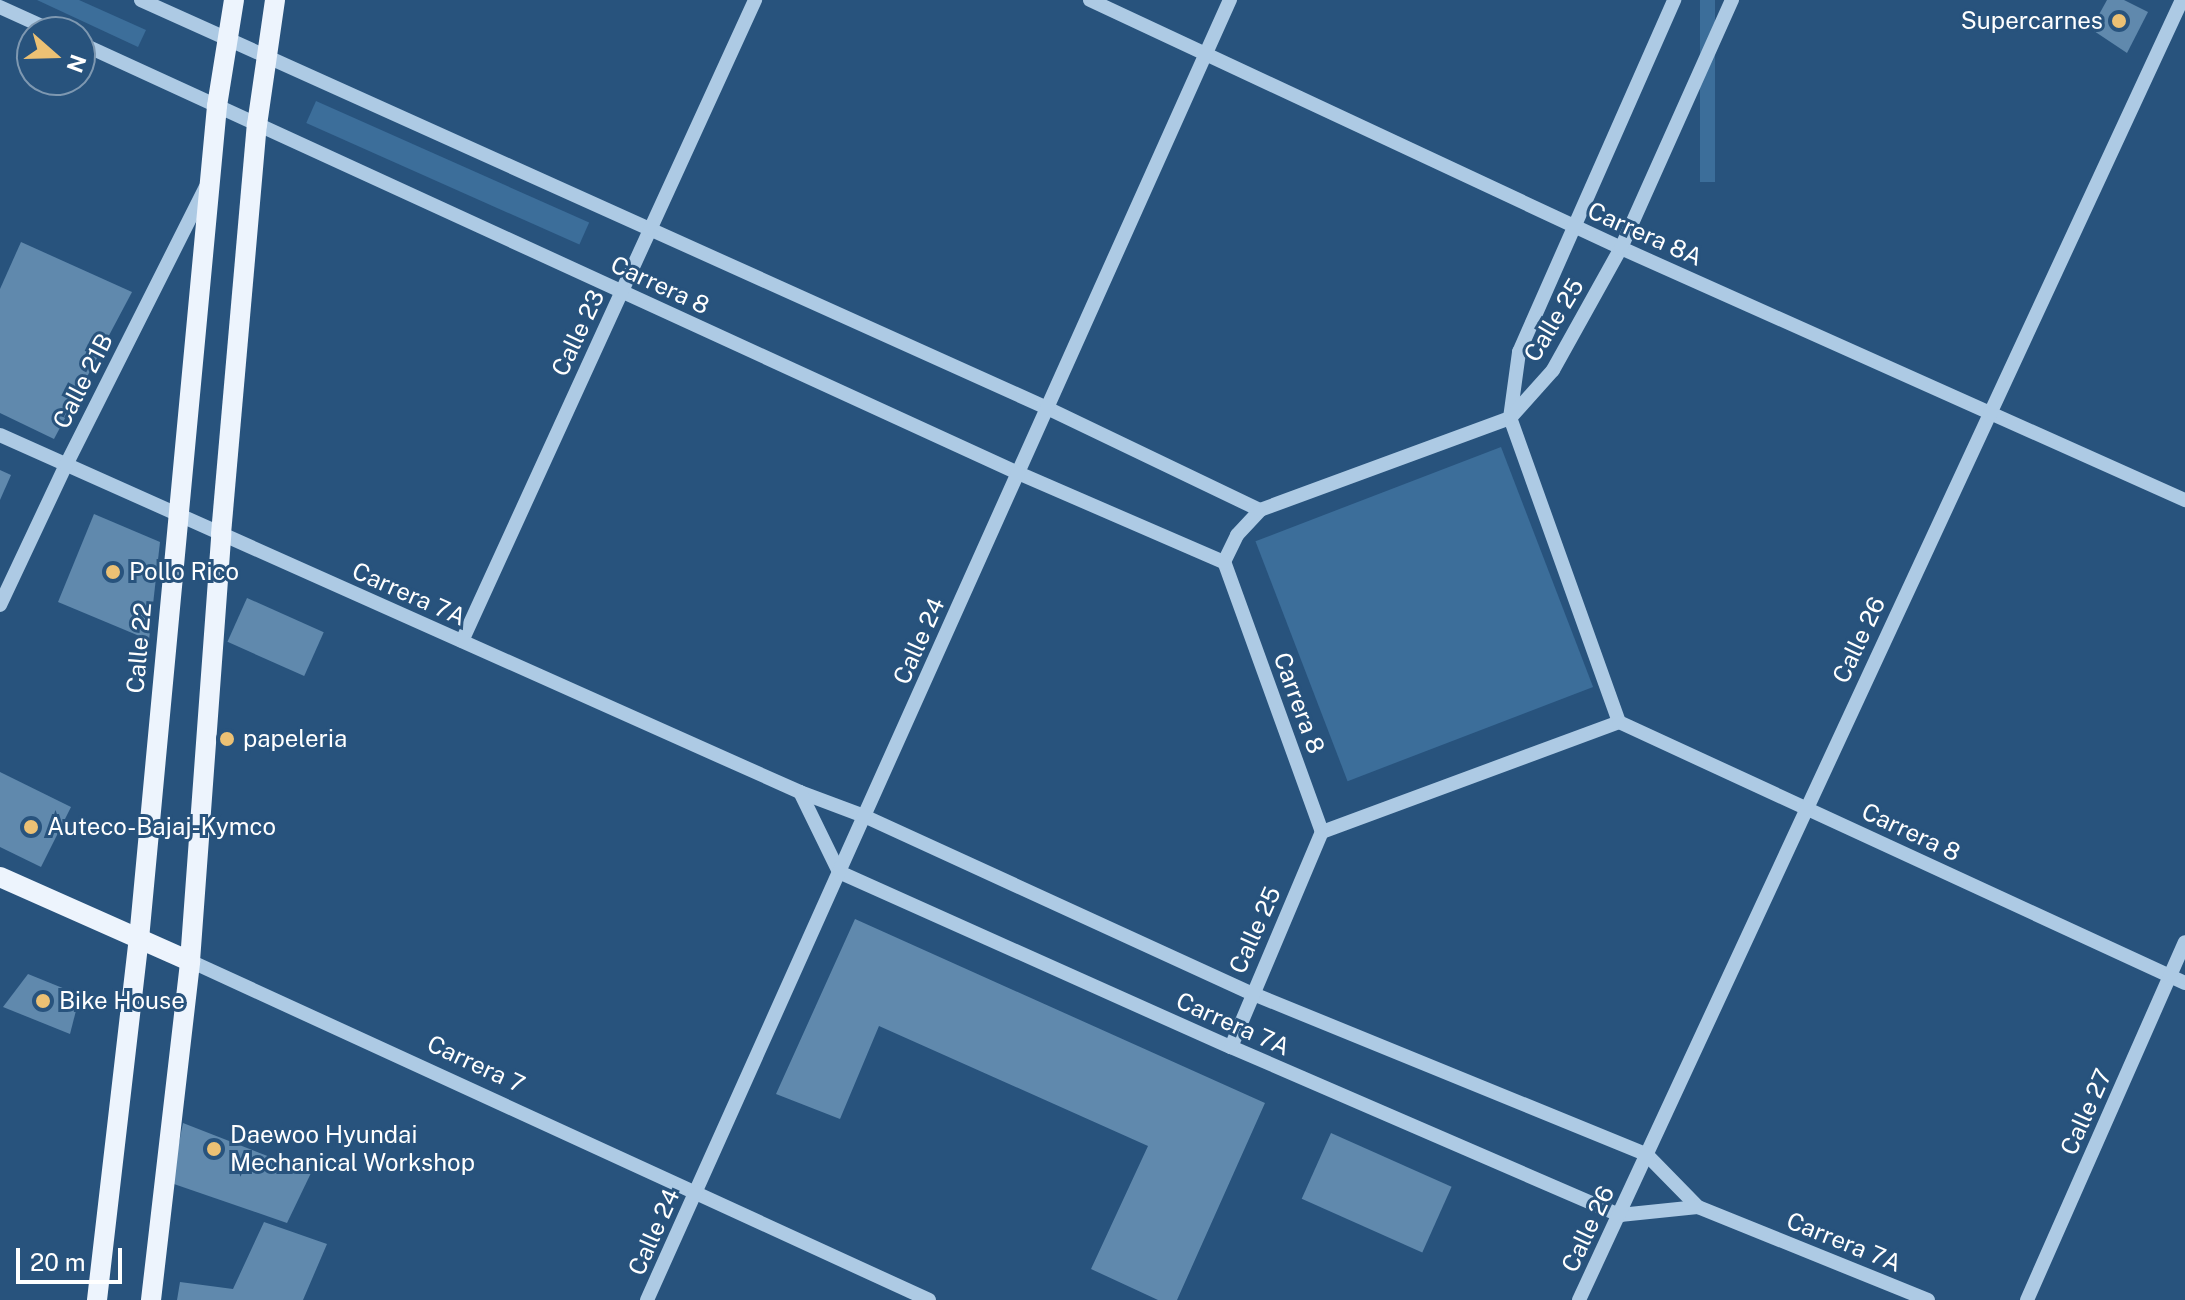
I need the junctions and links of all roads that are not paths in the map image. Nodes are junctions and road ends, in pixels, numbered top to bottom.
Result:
1 (141, 0) edge
2 (234, 0) edge
3 (275, 0) edge
4 (755, 0) edge
5 (1090, 0) edge
6 (1230, 0) edge
7 (1674, 0) edge
8 (1732, 0) edge
9 (2182, 0) edge
10 (0, 7) edge
11 (20, 16) edge
12 (226, 38) junction
13 (96, 50) edge
14 (1206, 54) junction
15 (264, 55) junction
16 (217, 106) junction
17 (257, 125) junction
18 (210, 179) junction
19 (1573, 226) junction
20 (650, 229) junction
21 (1621, 248) junction
22 (622, 291) junction
23 (1047, 408) junction
24 (1989, 412) junction
25 (1510, 418) junction
26 (0, 435) edge
27 (66, 465) junction
28 (1018, 473) junction
29 (2185, 500) edge
30 (1260, 510) junction
31 (176, 515) junction
32 (221, 534) junction
33 (1224, 562) junction
34 (0, 605) edge
35 (462, 641) junction
36 (1619, 722) junction
37 (800, 792) junction
38 (1805, 808) junction
39 (864, 816) junction
40 (1322, 832) junction
41 (839, 872) junction
42 (0, 877) edge
43 (139, 939) junction
44 (2185, 942) edge
45 (190, 961) junction
46 (2170, 976) junction
47 (2185, 983) edge
48 (1251, 993) junction
49 (1231, 1047) junction
50 (1647, 1155) junction
51 (695, 1193) junction
52 (1698, 1207) junction
53 (1620, 1215) junction
54 (97, 1300) edge
55 (151, 1300) edge
56 (647, 1300) edge
57 (929, 1300) edge
58 (1579, 1300) edge
59 (1928, 1300) edge
60 (2027, 1300) edge

1 - 12 street, Carrera 8
2 - 12 main road, Calle 22
3 - 15 main road
4 - 20 street, Calle 23
5 - 14 street, Carrera 8A
6 - 14 street, Calle 24
7 - 19 street, Calle 25
8 - 21 street, Calle 25
9 - 24 street, Calle 26
10 - 11 street
12 - 15 street, Carrera 8
12 - 16 main road, Calle 22
13 - 16 street, Carrera 8
14 - 19 street, Carrera 8A
14 - 23 street, Calle 24
15 - 17 main road
15 - 20 street, Carrera 8
16 - 17 street, Carrera 8
16 - 18 main road, Calle 22
17 - 22 street, Carrera 8
17 - 32 main road
18 - 27 street, Calle 21B
18 - 31 main road, Calle 22
19 - 21 street, Carrera 8A
19 - 25 street, Calle 25
20 - 22 street, Calle 23
20 - 23 street, Carrera 8
21 - 24 street, Carrera 8A
21 - 25 street, Calle 25
22 - 28 street, Carrera 8
22 - 35 street, Calle 23
23 - 28 street, Calle 24
23 - 30 street, Carrera 8
24 - 29 street, Carrera 8A
24 - 38 street, Calle 26
25 - 30 street
25 - 36 street
26 - 27 street, Carrera 7A
27 - 31 street, Carrera 7A
27 - 34 street, Calle 21B
28 - 33 street, Carrera 8
28 - 39 street, Calle 24
30 - 33 street
31 - 32 street, Carrera 7A
31 - 43 main road, Calle 22
32 - 35 street, Carrera 7A
32 - 45 main road
33 - 40 street, Carrera 8
35 - 37 street, Carrera 7A
36 - 38 street, Carrera 8
36 - 40 street
37 - 39 street, Carrera 7A
37 - 41 street
38 - 46 street, Carrera 8
38 - 50 street, Calle 26
39 - 41 street, Calle 24
39 - 48 street, Carrera 7A
40 - 48 street, Calle 25
41 - 49 street, Carrera 7A
41 - 51 street, Calle 24
42 - 43 main road, Carrera 7
43 - 45 main road, Carrera 7
43 - 54 main road, Calle 22
44 - 46 street, Calle 27
45 - 51 street, Carrera 7
45 - 55 main road
46 - 47 street, Carrera 8
46 - 60 street, Calle 27
48 - 49 street, Calle 25
48 - 50 street, Carrera 7A
49 - 53 street, Carrera 7A
50 - 52 street, Carrera 7A
50 - 53 street, Calle 26
51 - 56 street, Calle 24
51 - 57 street, Carrera 7
52 - 53 street, Carrera 7A
52 - 59 street, Carrera 7A
53 - 58 street, Calle 26

